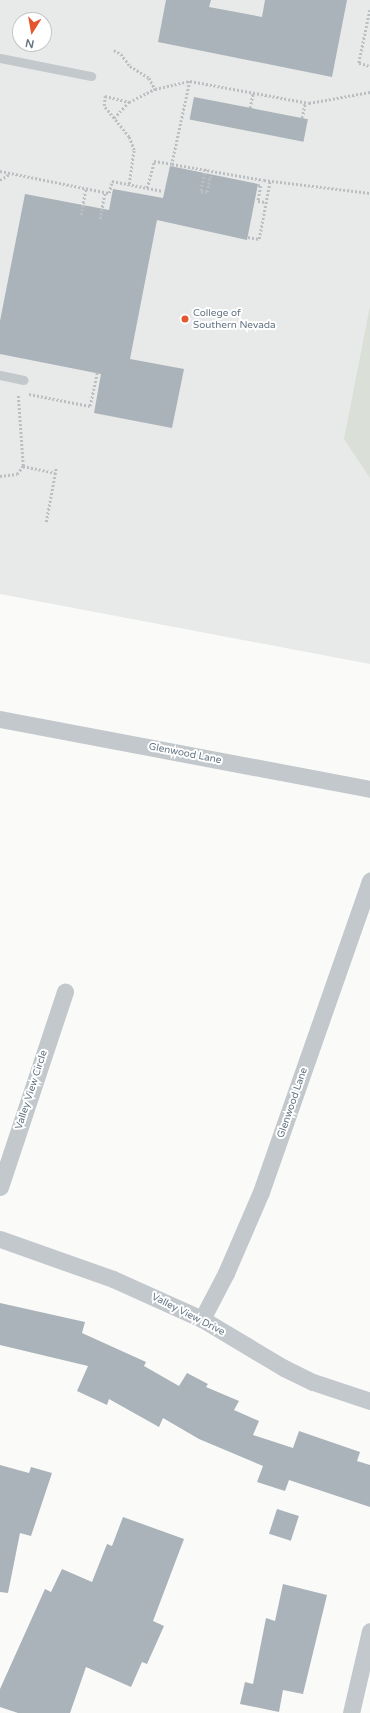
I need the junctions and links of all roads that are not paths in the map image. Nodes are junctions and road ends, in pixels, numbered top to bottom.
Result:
1 (0, 58) edge
2 (91, 76) dead end
3 (0, 376) edge
4 (23, 380) dead end
5 (0, 719) edge
6 (370, 788) edge
7 (370, 881) edge
8 (65, 992) dead end
9 (0, 1187) edge
10 (0, 1239) edge
11 (202, 1319) junction
12 (370, 1402) edge
13 (370, 1631) edge
14 (351, 1713) edge

1 - 2 lane
3 - 4 lane
5 - 6 street, Glenwood Lane
7 - 11 street, Glenwood Lane
8 - 9 street, Valley View Circle
10 - 11 street, Valley View Drive
11 - 12 street, Valley View Drive
13 - 14 street

